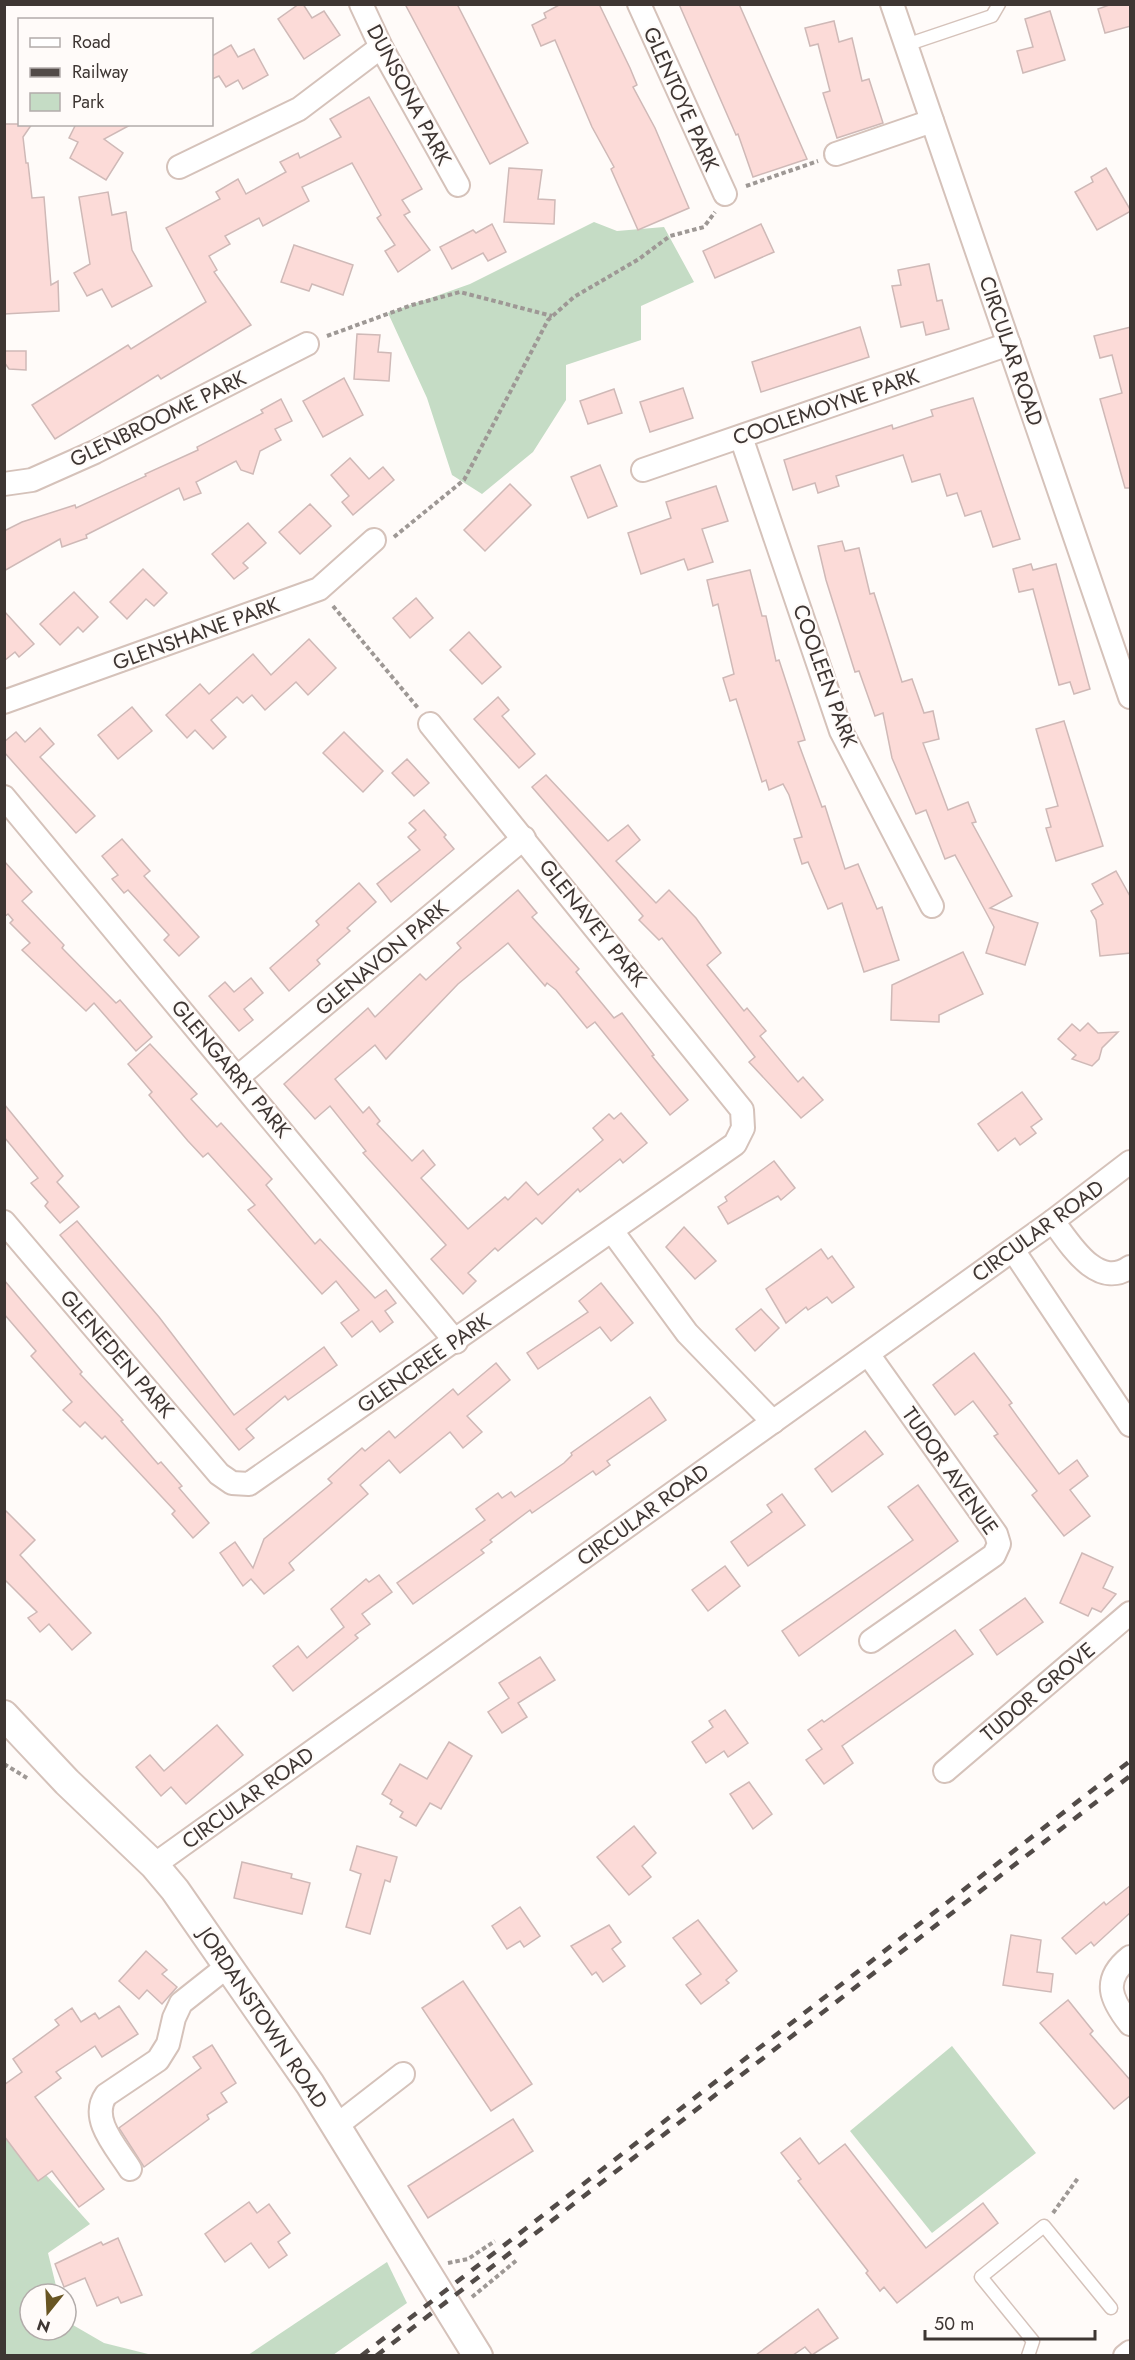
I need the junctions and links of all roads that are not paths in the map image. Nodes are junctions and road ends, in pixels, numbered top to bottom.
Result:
1 (361, 4) edge
2 (639, 4) edge
3 (892, 4) edge
4 (1002, 6) edge
5 (906, 45) junction
6 (381, 47) junction
7 (932, 121) junction
8 (836, 154) road end
9 (179, 167) dead end
10 (458, 185) dead end
11 (725, 194) road end
12 (307, 344) road end
13 (1009, 344) junction
14 (741, 437) junction
15 (643, 470) dead end
16 (4, 484) edge
17 (374, 540) road end
18 (1130, 692) edge
19 (4, 702) edge
20 (430, 724) road end
21 (4, 797) edge
22 (524, 838) junction
23 (932, 906) dead end
24 (238, 1077) junction
25 (743, 1128) joint
26 (1131, 1162) edge
27 (1053, 1221) junction
28 (4, 1222) edge
29 (612, 1230) junction
30 (1013, 1250) junction
31 (1131, 1267) edge
32 (456, 1342) junction
33 (868, 1354) junction
34 (773, 1422) junction
35 (1131, 1425) edge
36 (232, 1483) joint
37 (1131, 1613) edge
38 (871, 1641) dead end
39 (4, 1715) edge
40 (945, 1771) dead end
41 (154, 1865) junction
42 (1131, 1957) edge
43 (229, 1965) junction
44 (1131, 2024) edge
45 (403, 2074) dead end
46 (336, 2126) junction
47 (130, 2169) dead end
48 (1111, 2308) dead end
49 (1131, 2352) edge
50 (478, 2355) edge
51 (1028, 2355) edge
52 (1125, 2355) edge

1 - 6 street, DUNSONA PARK
2 - 11 street, GLENTOYE PARK
3 - 5 street, CIRCULAR ROAD
4 - 5 lane
5 - 7 street, CIRCULAR ROAD
6 - 9 street
6 - 10 street, DUNSONA PARK
7 - 8 street
7 - 13 street, CIRCULAR ROAD
12 - 16 street, GLENBROOME PARK
13 - 14 street, COOLEMOYNE PARK
13 - 18 street, CIRCULAR ROAD
14 - 15 street, COOLEMOYNE PARK
14 - 23 street, COOLEEN PARK
17 - 19 street, GLENSHANE PARK
20 - 22 street, GLENAVEY PARK
21 - 24 street, GLENGARRY PARK
22 - 24 street, GLENAVON PARK
22 - 25 street, GLENAVEY PARK
24 - 32 street, GLENGARRY PARK
25 - 29 street, GLENCREE PARK
26 - 27 street, CIRCULAR ROAD
27 - 30 street, CIRCULAR ROAD
27 - 31 street
28 - 36 street, GLENEDEN PARK
29 - 32 street, GLENCREE PARK
29 - 34 street
30 - 33 street, CIRCULAR ROAD
30 - 35 street
32 - 36 street, GLENCREE PARK
33 - 34 street, CIRCULAR ROAD
33 - 38 street, TUDOR AVENUE
34 - 41 street, CIRCULAR ROAD
37 - 40 street, TUDOR GROVE
39 - 41 street, JORDANSTOWN ROAD
41 - 43 street, JORDANSTOWN ROAD
42 - 44 street
43 - 46 street, JORDANSTOWN ROAD
43 - 47 street
45 - 46 street
46 - 50 street, JORDANSTOWN ROAD
48 - 51 lane
49 - 52 street

